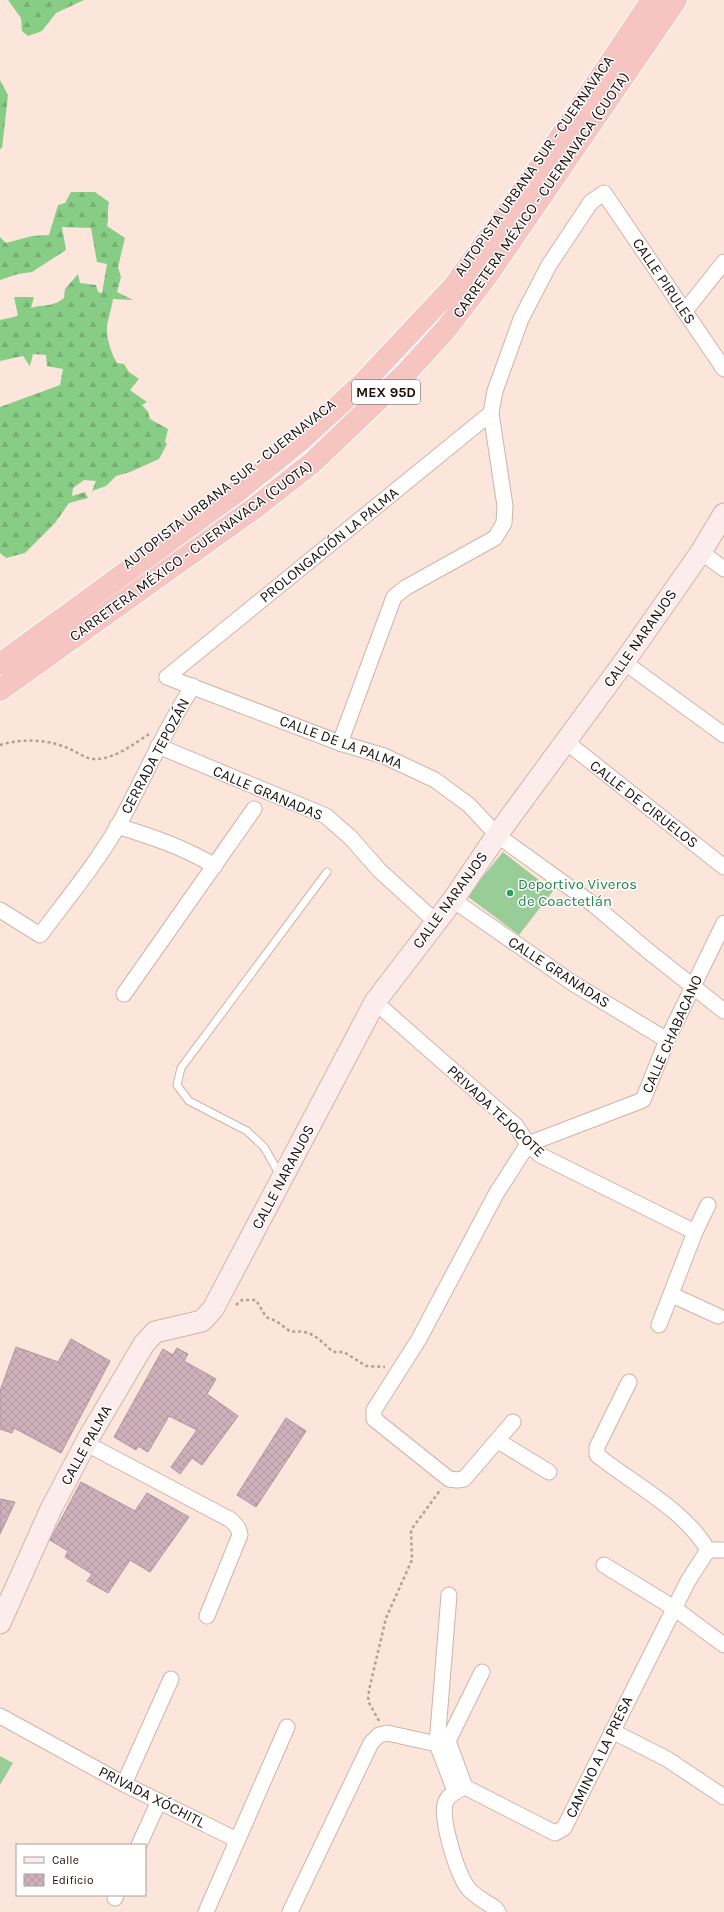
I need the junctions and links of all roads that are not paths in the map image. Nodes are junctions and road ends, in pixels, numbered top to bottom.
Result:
1 (649, 0) edge
2 (652, 0) edge
3 (672, 0) edge
4 (676, 0) edge
5 (724, 262) edge
6 (685, 311) junction
7 (724, 368) edge
8 (491, 413) junction
9 (724, 514) edge
10 (701, 552) junction
11 (724, 569) edge
12 (0, 654) edge
13 (624, 662) junction
14 (0, 664) edge
15 (167, 677) joint
16 (0, 681) edge
17 (193, 686) junction
18 (0, 690) edge
19 (724, 735) edge
20 (565, 741) junction
21 (340, 743) junction
22 (158, 746) junction
23 (254, 809) dead end
24 (118, 826) junction
25 (497, 835) junction
26 (214, 866) junction
27 (724, 867) edge
28 (327, 872) dead end
29 (453, 900) junction
30 (0, 910) edge
31 (436, 922) junction
32 (724, 922) edge
33 (692, 986) junction
34 (124, 994) dead end
35 (375, 1002) junction
36 (724, 1011) edge
37 (667, 1040) junction
38 (528, 1144) junction
39 (282, 1179) junction
40 (708, 1205) dead end
41 (695, 1232) junction
42 (672, 1295) junction
43 (213, 1309) joint
44 (718, 1316) dead end
45 (659, 1325) dead end
46 (629, 1382) dead end
47 (513, 1422) dead end
48 (498, 1441) junction
49 (87, 1444) junction
50 (549, 1472) dead end
51 (708, 1550) junction
52 (724, 1550) edge
53 (604, 1566) dead end
54 (449, 1595) dead end
55 (674, 1608) junction
56 (207, 1616) dead end
57 (0, 1624) edge
58 (724, 1645) edge
59 (482, 1672) dead end
60 (171, 1679) dead end
61 (0, 1716) edge
62 (287, 1727) dead end
63 (612, 1731) junction
64 (437, 1744) junction
65 (124, 1784) junction
66 (460, 1789) junction
67 (724, 1797) edge
68 (159, 1801) junction
69 (236, 1840) junction
70 (139, 1844) edge
71 (206, 1912) edge
72 (290, 1912) edge
73 (498, 1912) edge

1 - 12 highway, AUTOPISTA URBANA SUR - CUERNAVACA
2 - 14 highway, CARRETERA MÉXICO - CUERNAVACA (CUOTA) / MEX 95D
3 - 16 highway, AUTOPISTA URBANA SUR - CUERNAVACA
4 - 18 highway, CARRETERA MÉXICO - CUERNAVACA (CUOTA) / MEX 95D
5 - 6 street
6 - 7 street, CALLE PIRULES
6 - 8 street, CALLE PIRULES
8 - 15 street, PROLONGACIÓN LA PALMA
8 - 21 street
9 - 10 street, CALLE NARANJOS
10 - 11 street
10 - 13 street, CALLE NARANJOS
13 - 19 street
13 - 20 street, CALLE NARANJOS
15 - 17 street, CALLE DE LA PALMA
17 - 21 street, CALLE DE LA PALMA
17 - 22 street, CERRADA TEPOZÁN
20 - 25 street, CALLE NARANJOS
20 - 27 street, CALLE DE CIRUELOS
21 - 25 street, CALLE DE LA PALMA
22 - 24 street, CERRADA TEPOZÁN
22 - 31 street, CALLE GRANADAS
23 - 26 street
24 - 26 street, CERRADA TEPOZÁN
24 - 30 street, CERRADA TEPOZÁN
25 - 29 street, CALLE NARANJOS
25 - 33 street
26 - 34 street
28 - 39 lane
29 - 31 street, CALLE NARANJOS
29 - 37 street, CALLE GRANADAS
31 - 35 street, CALLE NARANJOS
32 - 33 street, CALLE CHABACANO
33 - 36 street
33 - 37 street, CALLE CHABACANO
35 - 38 street, PRIVADA TEJOCOTE
35 - 39 street, CALLE NARANJOS
37 - 38 street, CALLE CHABACANO
38 - 41 street, PRIVADA TEJOCOTE
38 - 48 street
39 - 43 street, CALLE NARANJOS
40 - 41 street
41 - 42 street
42 - 44 street
42 - 45 street
43 - 49 street, CALLE PALMA
46 - 51 street
47 - 48 street
48 - 50 street
49 - 56 street
49 - 57 street, CALLE PALMA
51 - 52 street
51 - 55 street, CAMINO A LA PRESA
53 - 55 street
54 - 64 street
55 - 58 street
55 - 63 street, CAMINO A LA PRESA
59 - 66 street
60 - 65 street
61 - 65 street, PRIVADA XÓCHITL
62 - 69 street
63 - 66 street, CAMINO A LA PRESA
63 - 67 street
64 - 66 street
64 - 72 street
65 - 68 street, PRIVADA XÓCHITL
66 - 73 street
68 - 69 street, PRIVADA XÓCHITL
68 - 70 street
69 - 71 street

